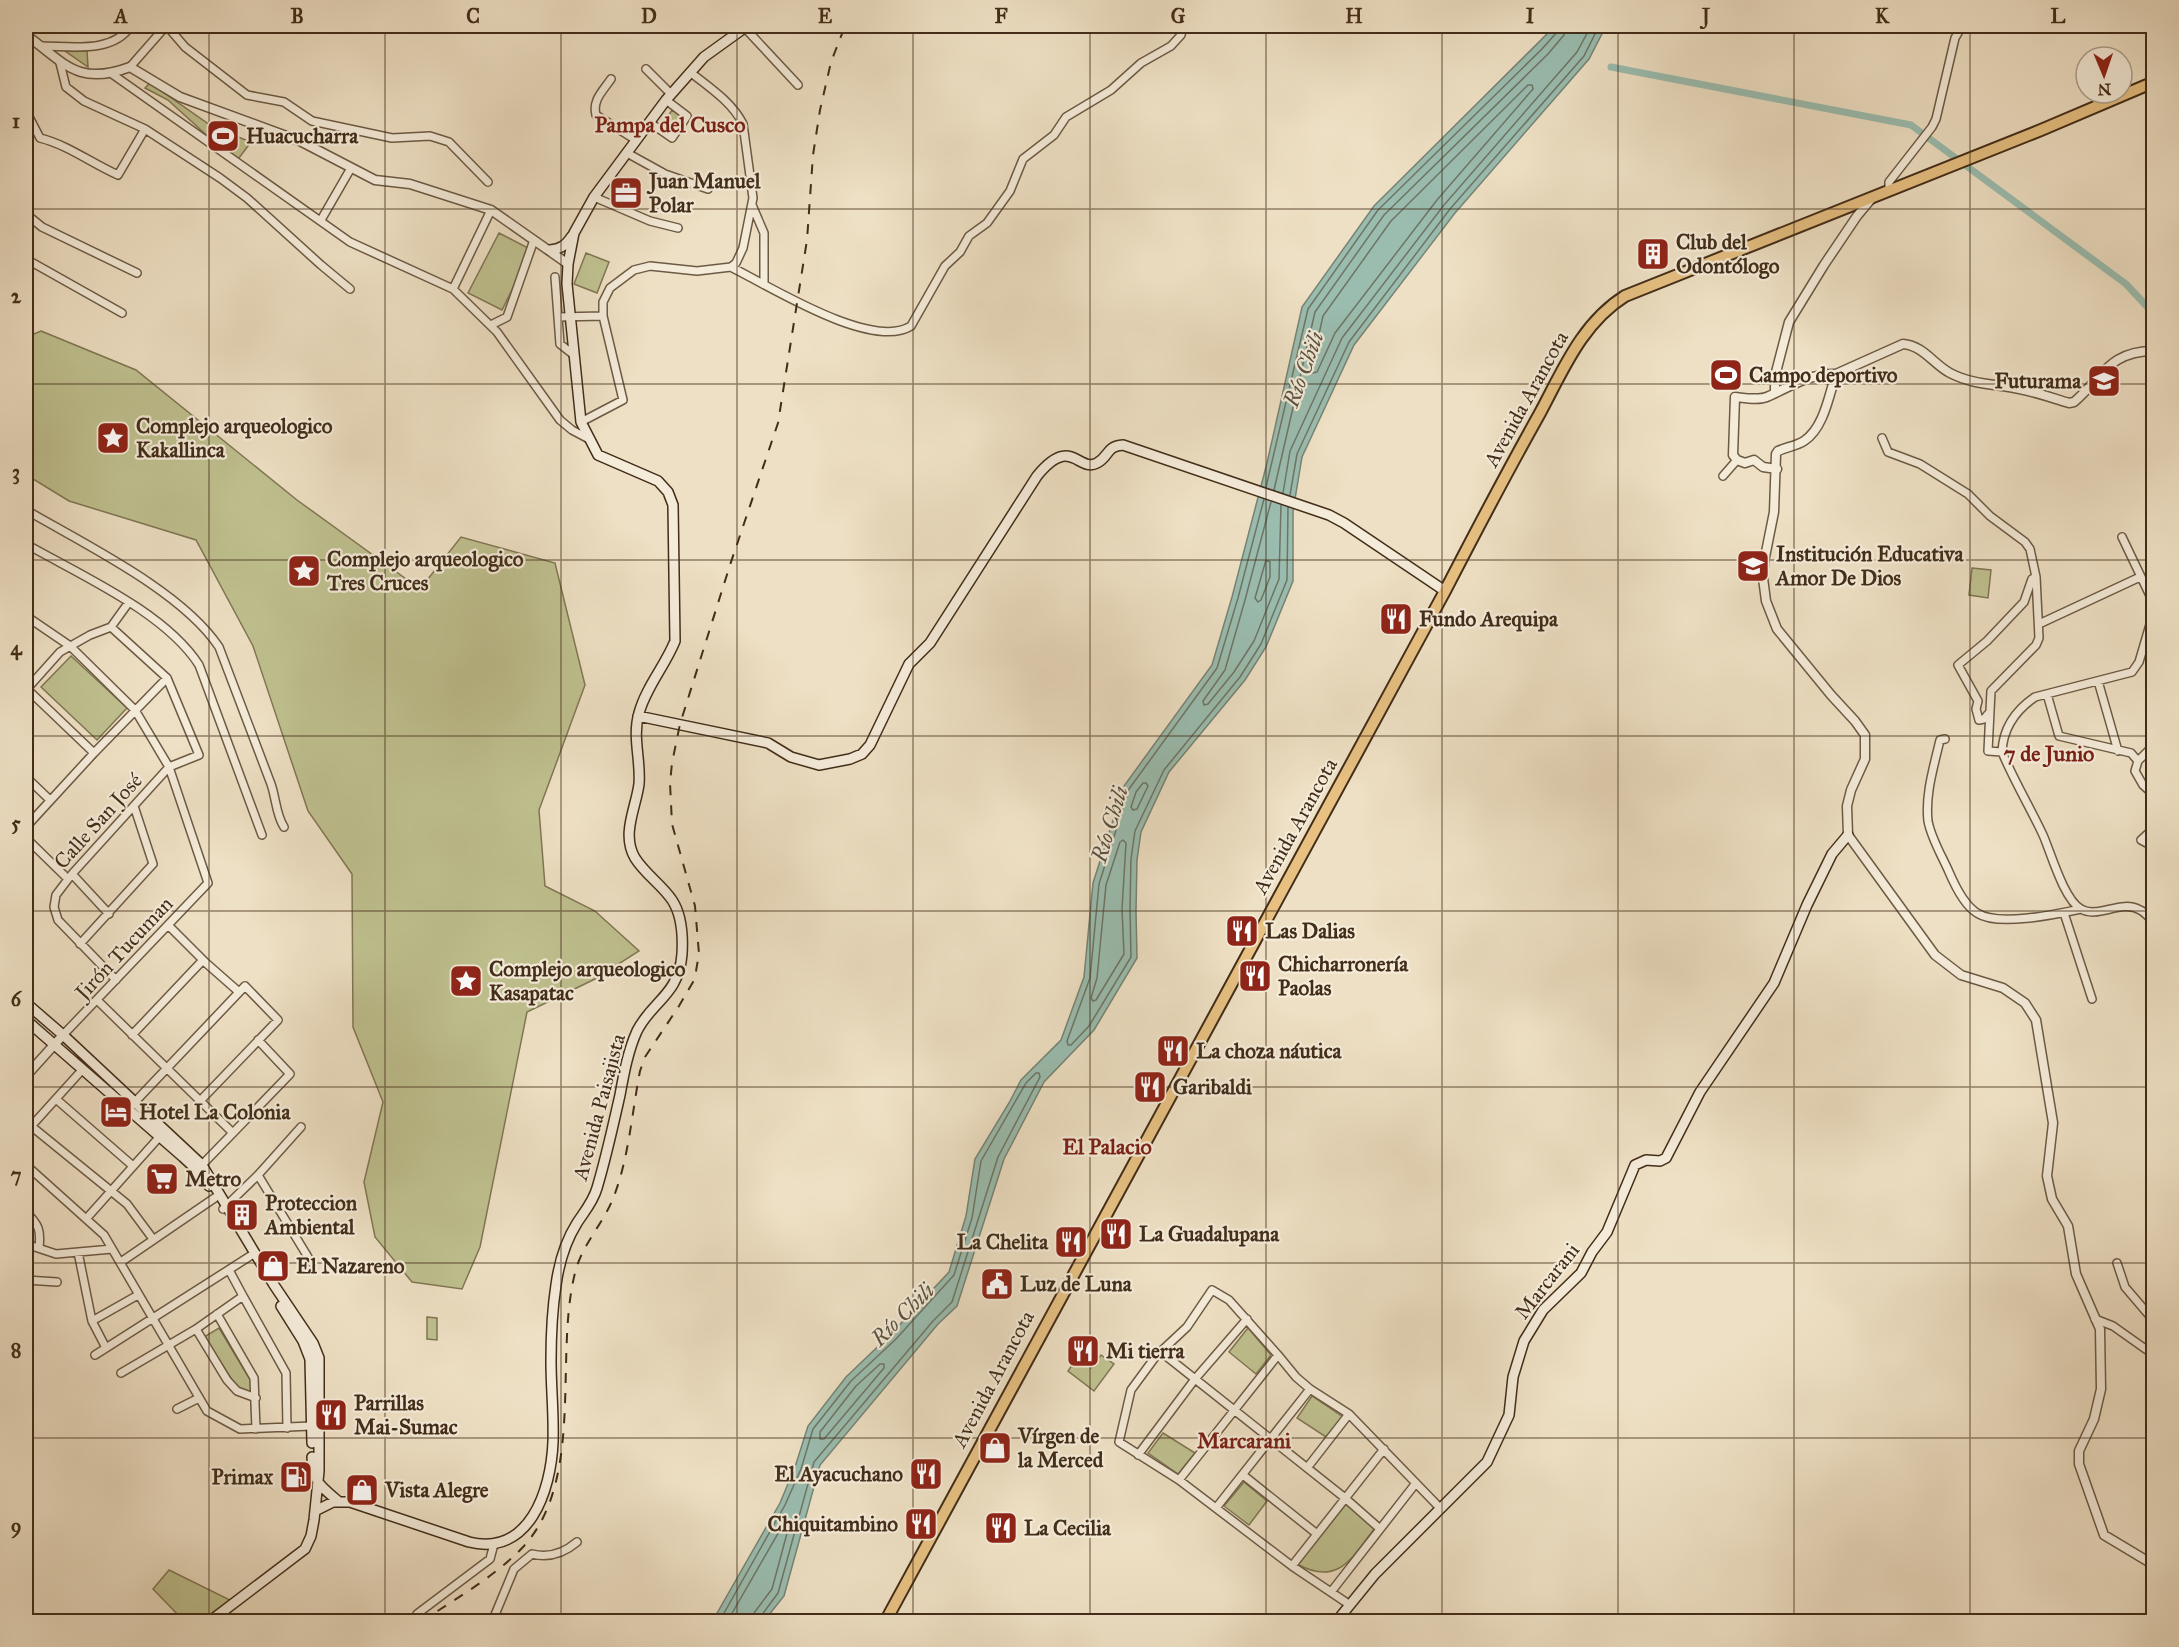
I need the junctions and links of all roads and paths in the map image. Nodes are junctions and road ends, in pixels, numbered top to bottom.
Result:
1 (130, 26) edge
2 (167, 26) edge
3 (746, 26) edge
4 (1183, 26) edge
5 (1962, 26) edge
6 (26, 35) edge
7 (42, 46) junction
8 (60, 63) junction
9 (130, 67) junction
10 (646, 69) dead end
11 (690, 72) junction
12 (112, 74) junction
13 (611, 79) dead end
14 (2154, 82) edge
15 (798, 85) dead end
16 (668, 97) junction
17 (26, 111) edge
18 (649, 122) junction
19 (145, 129) junction
20 (636, 140) junction
21 (627, 153) junction
22 (351, 168) junction
23 (488, 182) dead end
24 (708, 189) dead end
25 (1889, 190) junction
26 (594, 196) junction
27 (1873, 196) junction
28 (752, 203) junction
29 (1842, 209) junction
30 (491, 210) junction
31 (26, 214) edge
32 (1857, 216) junction
33 (321, 220) junction
34 (678, 228) dead end
35 (574, 232) junction
36 (534, 240) junction
37 (550, 250) junction
38 (26, 259) edge
39 (568, 264) junction
40 (731, 267) junction
41 (137, 273) dead end
42 (555, 277) dead end
43 (764, 284) junction
44 (350, 289) dead end
45 (453, 289) junction
46 (122, 313) dead end
47 (570, 316) junction
48 (603, 316) junction
49 (558, 317) junction
50 (491, 325) junction
51 (2154, 351) edge
52 (574, 355) junction
53 (1836, 374) junction
54 (1774, 392) junction
55 (581, 422) junction
56 (1882, 438) dead end
57 (589, 440) junction
58 (1737, 460) junction
59 (1777, 469) junction
60 (1723, 476) dead end
61 (26, 510) edge
62 (2122, 537) dead end
63 (26, 544) edge
64 (2036, 577) junction
65 (2140, 577) junction
66 (1445, 591) junction
67 (129, 602) junction
68 (2154, 604) edge
69 (2154, 611) edge
70 (26, 616) edge
71 (2039, 624) junction
72 (111, 627) junction
73 (69, 646) junction
74 (167, 678) junction
75 (2097, 681) junction
76 (26, 689) edge
77 (2047, 694) junction
78 (135, 710) junction
79 (1988, 714) junction
80 (638, 716) junction
81 (1945, 739) dead end
82 (2154, 745) edge
83 (2118, 751) junction
84 (2002, 752) junction
85 (94, 753) junction
86 (2138, 760) junction
87 (169, 767) junction
88 (26, 777) edge
89 (2154, 795) edge
90 (50, 800) junction
91 (134, 806) junction
92 (26, 827) edge
93 (284, 828) dead end
94 (2154, 828) edge
95 (1848, 835) junction
96 (262, 836) dead end
97 (26, 838) edge
98 (2154, 847) edge
99 (70, 876) junction
100 (2081, 909) junction
101 (2064, 913) junction
102 (109, 914) junction
103 (2154, 922) edge
104 (168, 925) junction
105 (80, 944) junction
106 (203, 960) junction
107 (116, 980) junction
108 (242, 989) junction
109 (2092, 999) dead end
110 (97, 1000) junction
111 (26, 1003) edge
112 (26, 1020) edge
113 (63, 1035) junction
114 (132, 1035) junction
115 (258, 1040) junction
116 (54, 1046) junction
117 (166, 1069) junction
118 (82, 1070) junction
119 (26, 1076) edge
120 (56, 1099) junction
121 (200, 1101) junction
122 (132, 1106) junction
123 (301, 1127) dead end
124 (28, 1129) edge
125 (162, 1133) junction
126 (233, 1133) junction
127 (26, 1165) edge
128 (132, 1166) junction
129 (200, 1168) junction
130 (258, 1175) junction
131 (111, 1191) junction
132 (216, 1197) junction
133 (225, 1207) junction
134 (26, 1212) edge
135 (86, 1220) junction
136 (153, 1239) junction
137 (26, 1244) edge
138 (39, 1248) junction
139 (112, 1249) junction
140 (78, 1252) junction
141 (253, 1254) junction
142 (311, 1262) dead end
143 (121, 1263) junction
144 (2117, 1263) dead end
145 (229, 1270) junction
146 (26, 1280) edge
147 (57, 1282) dead end
148 (138, 1294) junction
149 (243, 1296) junction
150 (218, 1314) junction
151 (152, 1319) junction
152 (1247, 1319) junction
153 (2096, 1319) junction
154 (93, 1321) junction
155 (2154, 1321) edge
156 (196, 1329) junction
157 (168, 1345) junction
158 (106, 1348) junction
159 (1161, 1352) junction
160 (95, 1355) dead end
161 (1278, 1355) junction
162 (2154, 1355) edge
163 (121, 1373) dead end
164 (1195, 1379) junction
165 (1310, 1389) junction
166 (199, 1398) junction
167 (256, 1398) junction
168 (177, 1409) dead end
169 (1234, 1410) junction
170 (1349, 1414) junction
171 (311, 1426) junction
172 (287, 1428) junction
173 (256, 1429) junction
174 (1270, 1438) junction
175 (1384, 1449) junction
176 (1138, 1455) junction
177 (1307, 1468) junction
178 (1243, 1475) junction
179 (1179, 1480) junction
180 (317, 1482) junction
181 (1416, 1483) junction
182 (1345, 1498) junction
183 (338, 1501) junction
184 (1216, 1508) junction
185 (1440, 1508) junction
186 (315, 1511) junction
187 (1379, 1528) junction
188 (1317, 1534) junction
189 (577, 1542) dead end
190 (494, 1544) junction
191 (2154, 1565) edge
192 (1292, 1566) junction
193 (1331, 1592) junction
194 (1350, 1605) junction
195 (209, 1622) edge
196 (415, 1622) edge
197 (492, 1622) edge
198 (885, 1622) edge
199 (1336, 1622) edge

1 - 7 street
2 - 9 street
2 - 23 street
3 - 11 main road, Avenida Paisajista
3 - 15 street
4 - 43 street
5 - 25 street
6 - 7 street
7 - 8 street
8 - 12 street
8 - 19 street
9 - 12 street
9 - 22 street
10 - 16 street
11 - 16 main road, Avenida Paisajista
11 - 28 street
12 - 33 street
13 - 20 street
14 - 25 main road, Avenida Arancota
16 - 18 main road, Avenida Paisajista
16 - 18 street
17 - 19 street
18 - 20 main road, Avenida Paisajista
19 - 44 street
20 - 21 main road, Avenida Paisajista
21 - 24 street
21 - 26 main road, Avenida Paisajista
22 - 30 street
22 - 33 street
25 - 27 main road, Avenida Arancota
26 - 34 street
26 - 35 main road, Avenida Paisajista
27 - 29 main road, Avenida Arancota
27 - 32 street
28 - 40 street
28 - 43 street
29 - 32 main road
29 - 66 main road, Avenida Arancota
30 - 36 street
30 - 45 street
31 - 41 street
32 - 54 street
33 - 45 street
35 - 37 main road
35 - 39 main road, Avenida Paisajista
36 - 37 street
36 - 50 street
37 - 39 street
38 - 46 street
39 - 47 main road, Avenida Paisajista
40 - 43 street
40 - 48 street
42 - 49 street
45 - 50 street
47 - 48 street
47 - 49 street
47 - 52 main road, Avenida Paisajista
48 - 55 street
49 - 52 street
50 - 57 street
51 - 53 street
52 - 55 main road, Avenida Paisajista
53 - 54 street
53 - 59 street
54 - 58 street
55 - 57 main road, Avenida Paisajista
56 - 64 street
57 - 80 main road, Avenida Paisajista
58 - 59 street
58 - 60 street
59 - 95 street
61 - 93 street
62 - 65 street
63 - 67 street
64 - 71 street
64 - 79 street
65 - 68 street
65 - 71 street
66 - 80 main road
66 - 198 main road, Avenida Arancota
67 - 72 street
67 - 96 street
69 - 75 street
70 - 73 street
71 - 79 street
72 - 73 street
72 - 74 street
73 - 76 street
73 - 78 street
74 - 78 street
74 - 87 street, Calle San José
75 - 77 street
75 - 83 street
76 - 85 street
77 - 83 street
77 - 84 street
78 - 85 street
78 - 87 street
79 - 84 street
80 - 190 main road, Avenida Paisajista
81 - 101 street
82 - 86 street
83 - 86 street
84 - 100 street
85 - 90 street
86 - 89 street
87 - 91 street, Calle San José
87 - 104 street, Jirón Tucuman
88 - 90 street
90 - 92 street
91 - 99 street, Calle San José
91 - 102 street
94 - 98 street
95 - 153 street
95 - 185 main road, Marcarani
97 - 99 street
99 - 102 street
99 - 105 street, Calle San José
100 - 101 street
100 - 103 street
101 - 109 street
102 - 105 street
104 - 106 street
104 - 107 street, Jirón Tucuman
105 - 107 street, Calle San José
106 - 108 street
106 - 114 street
107 - 110 street, Jirón Tucuman
108 - 115 street
108 - 117 street
110 - 113 street, Jirón Tucuman
110 - 114 street
111 - 113 main road
112 - 116 main road
113 - 116 street
113 - 122 main road
114 - 117 street
115 - 121 street
115 - 126 street
116 - 118 main road
116 - 119 street
117 - 121 street
117 - 122 street
118 - 120 street
118 - 122 main road
120 - 124 street
120 - 128 street
121 - 126 street
122 - 125 main road
123 - 130 street
124 - 131 street
125 - 128 street
125 - 129 main road
126 - 129 street
127 - 135 street
128 - 131 street
129 - 132 main road
129 - 133 main road
130 - 133 street
130 - 142 street
131 - 135 street
131 - 136 street
132 - 133 main road
132 - 136 street
133 - 141 main road
134 - 138 street
135 - 139 street
136 - 143 street
137 - 138 street
138 - 140 street
139 - 140 street
139 - 143 street
140 - 154 street
141 - 145 street
141 - 171 main road
141 - 180 main road
143 - 148 street
144 - 155 street
145 - 149 street
145 - 151 street
146 - 147 street
148 - 151 street
148 - 154 street
149 - 150 street
149 - 172 street
150 - 156 street
150 - 167 street
151 - 157 street
151 - 158 street
152 - 159 street
152 - 161 street
152 - 164 street
153 - 162 street
153 - 191 street
154 - 158 street
156 - 157 street
156 - 167 street
157 - 163 street
157 - 166 street
158 - 160 street
159 - 164 street
159 - 176 street
161 - 165 street
161 - 169 street
164 - 169 street
164 - 176 street
165 - 170 street
165 - 174 street
166 - 168 street
166 - 173 street
167 - 173 street
169 - 174 street
169 - 179 street
170 - 175 street
170 - 177 street
171 - 172 street
171 - 180 main road
172 - 173 street
174 - 177 street
174 - 178 street
175 - 181 street
175 - 182 street
176 - 179 street
177 - 182 street
178 - 184 street
178 - 188 street
179 - 184 street
180 - 183 main road
180 - 186 main road
181 - 185 street
181 - 187 street
182 - 187 street
182 - 188 street
183 - 186 main road
183 - 190 main road
184 - 192 street
185 - 194 main road, Marcarani
186 - 195 main road
187 - 193 street
188 - 192 street
189 - 197 street
190 - 196 street
192 - 193 street
193 - 194 street
194 - 199 main road, Marcarani

